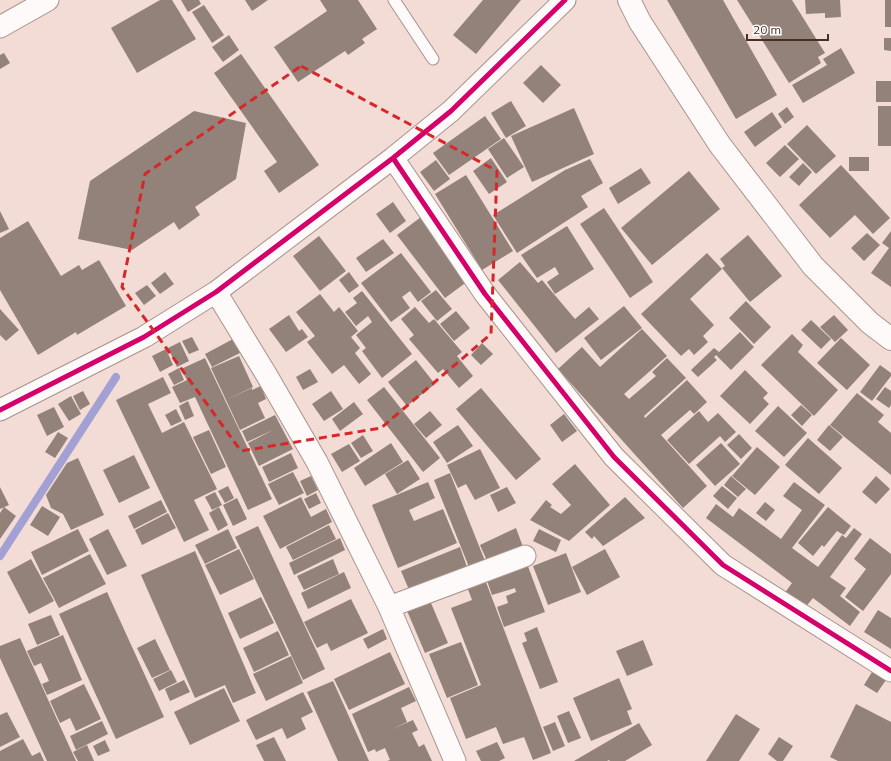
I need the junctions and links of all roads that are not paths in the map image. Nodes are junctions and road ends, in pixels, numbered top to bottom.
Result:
1 (48, 0) edge
2 (394, 0) edge
3 (565, 0) edge
4 (628, 0) edge
5 (0, 27) edge
6 (433, 59) dead end
7 (393, 158) junction
8 (216, 292) junction
9 (891, 339) edge
10 (0, 410) edge
11 (525, 556) dead end
12 (389, 607) junction
13 (891, 670) edge
14 (455, 761) edge

1 - 5 street
2 - 6 lane
3 - 7 street
4 - 9 street
7 - 8 street
7 - 13 street
8 - 10 street
8 - 12 street
11 - 12 street
12 - 14 street

